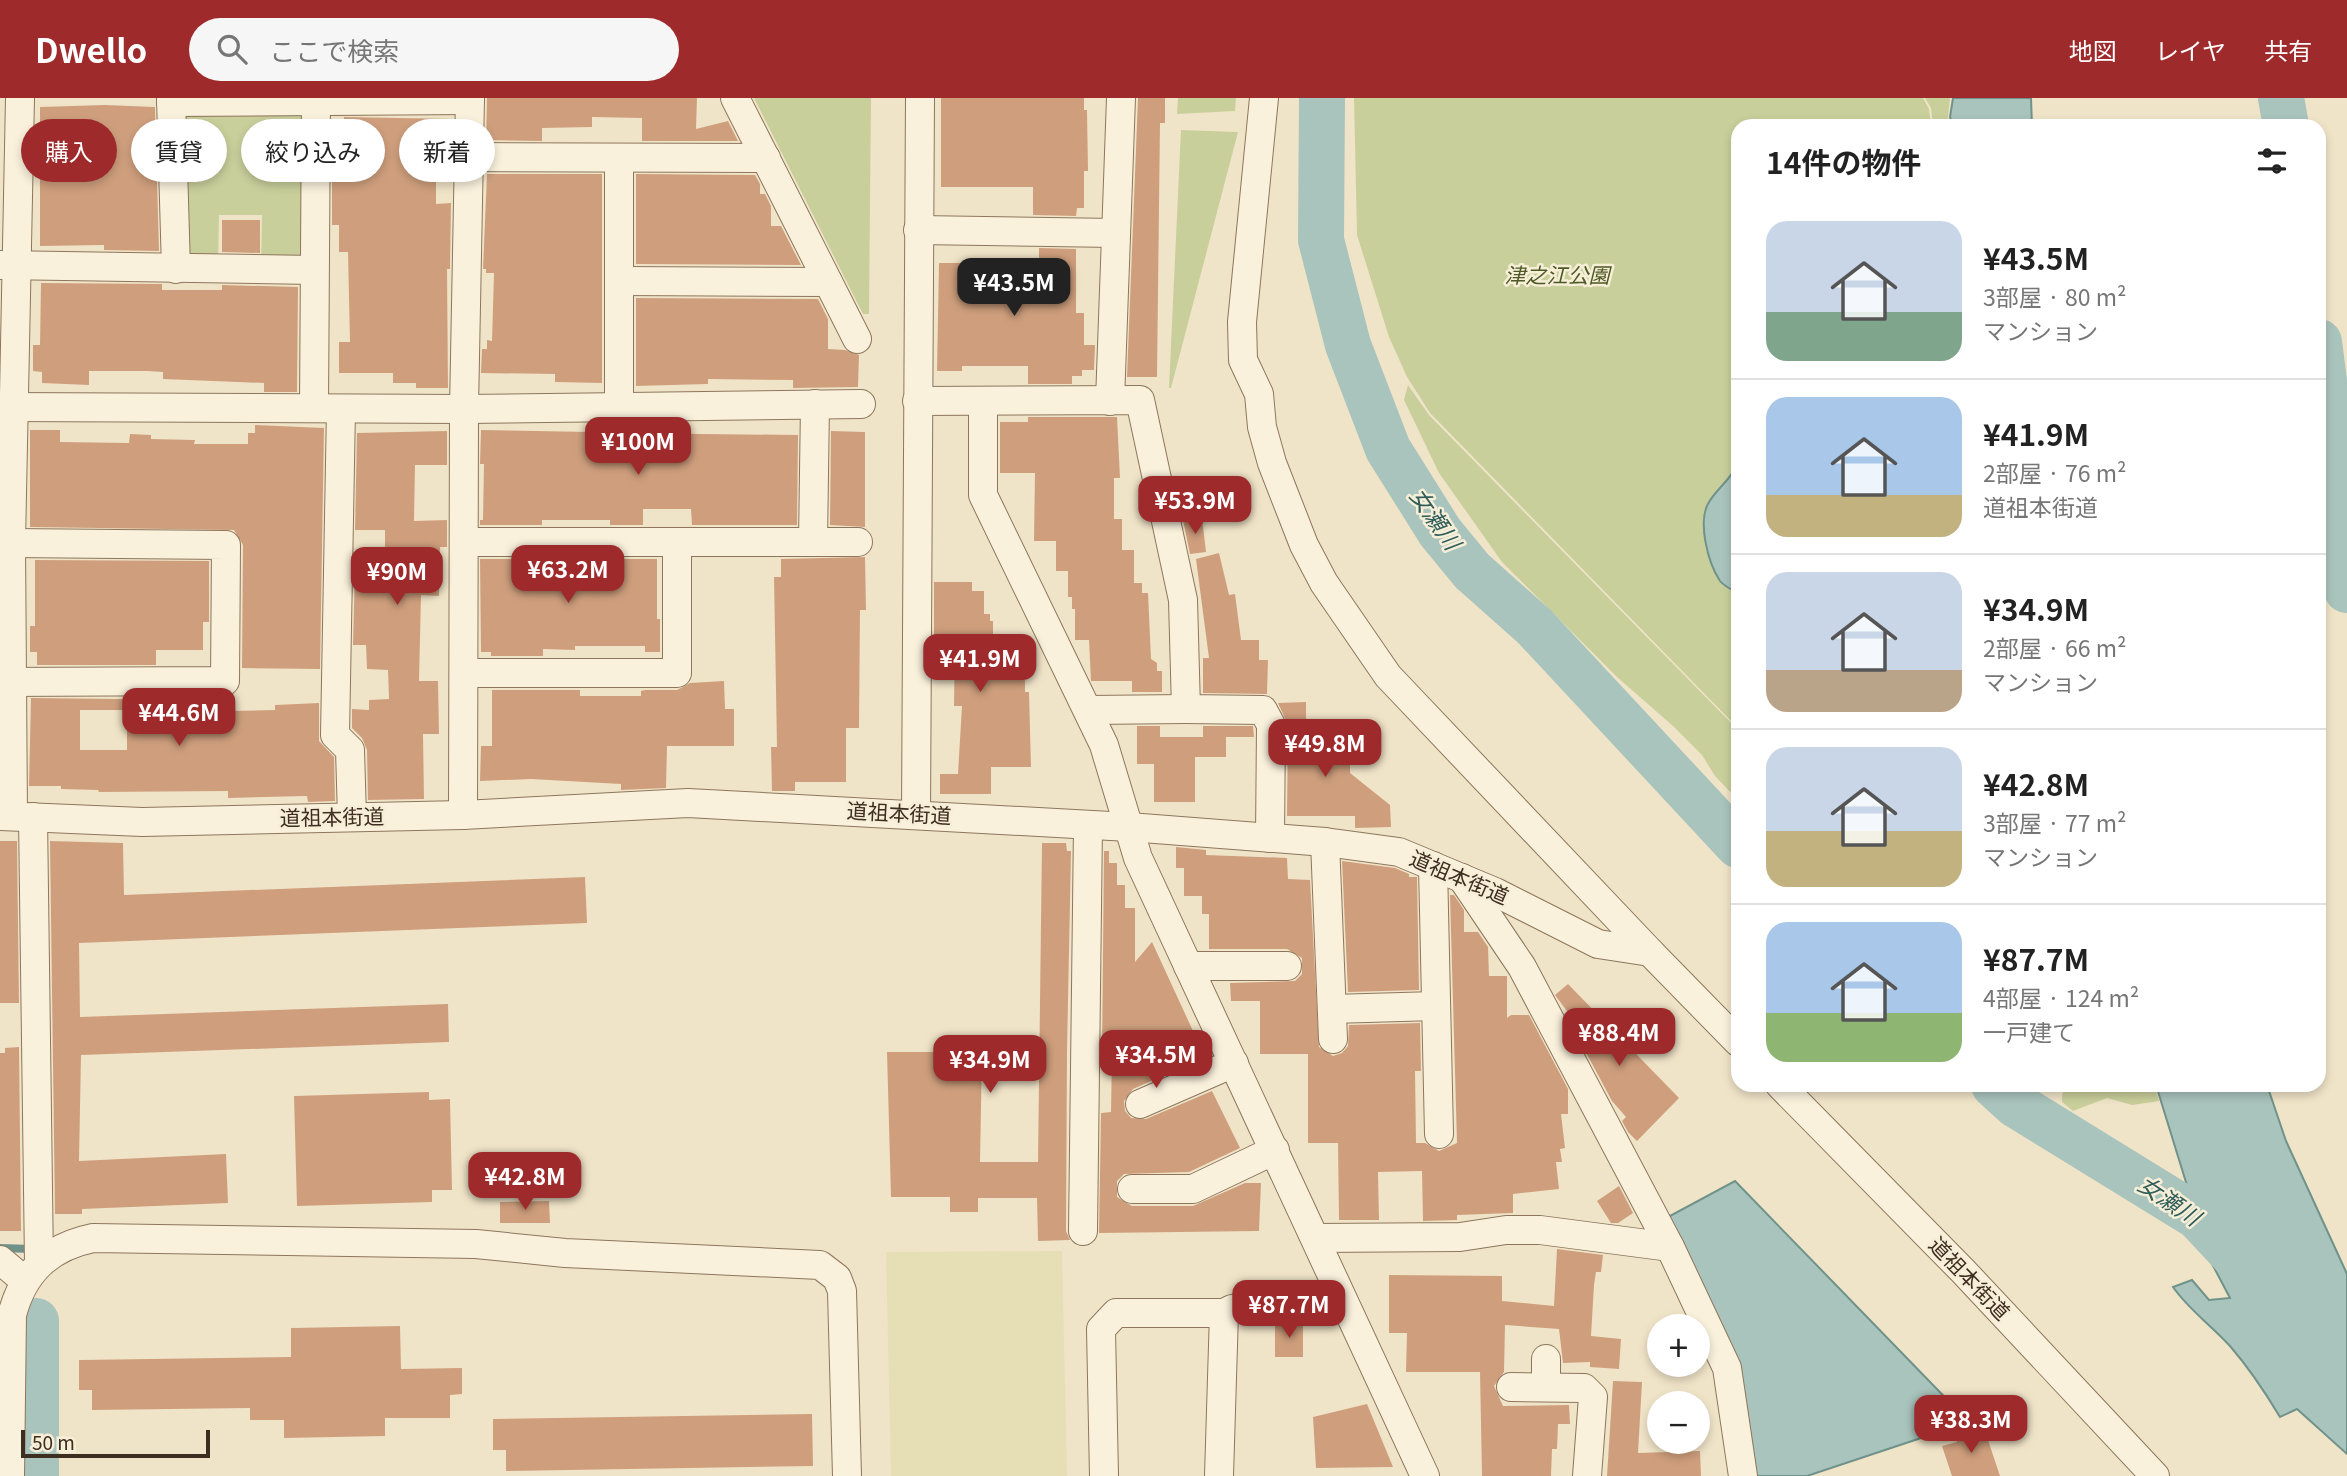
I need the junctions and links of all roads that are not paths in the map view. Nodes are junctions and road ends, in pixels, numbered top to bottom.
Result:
1 (20, 98) edge
2 (735, 98) edge
3 (920, 98) edge
4 (1121, 98) edge
5 (1264, 98) edge
6 (470, 99) edge
7 (171, 100) edge
8 (316, 101) junction
9 (470, 119) edge
10 (495, 157) edge
11 (618, 158) junction
12 (765, 158) junction
13 (469, 182) edge
14 (918, 230) junction
15 (1116, 233) junction
16 (8, 265) edge
17 (176, 270) junction
18 (314, 270) junction
19 (618, 281) junction
20 (828, 282) junction
21 (857, 339) dead end
22 (917, 401) junction
23 (983, 401) junction
24 (1111, 401) junction
25 (815, 404) junction
26 (861, 404) dead end
27 (6, 407) edge
28 (618, 407) junction
29 (328, 408) junction
30 (464, 409) junction
31 (464, 542) junction
32 (677, 542) junction
33 (813, 542) junction
34 (858, 542) dead end
35 (11, 543) junction
36 (464, 673) junction
37 (7, 682) edge
38 (1186, 709) junction
39 (1088, 710) junction
40 (463, 815) junction
41 (916, 815) junction
42 (15, 816) edge
43 (352, 817) junction
44 (1088, 826) junction
45 (1129, 827) junction
46 (1270, 838) junction
47 (1325, 842) junction
48 (1433, 866) junction
49 (1462, 878) junction
50 (1650, 952) junction
51 (1188, 966) junction
52 (1287, 966) dead end
53 (1436, 1006) junction
54 (1332, 1009) junction
55 (1731, 1035) edge
56 (1333, 1039) dead end
57 (1234, 1063) junction
58 (1787, 1092) edge
59 (1140, 1104) dead end
60 (1440, 1134) dead end
61 (1275, 1150) junction
62 (1132, 1189) dead end
63 (1083, 1231) dead end
64 (1317, 1238) junction
65 (1670, 1247) junction
66 (0, 1260) edge
67 (32, 1272) junction
68 (1268, 1309) dead end
69 (1224, 1313) junction
70 (1546, 1359) dead end
71 (1511, 1387) dead end
72 (1546, 1387) junction
73 (5, 1438) edge
74 (10, 1476) edge
75 (846, 1476) edge
76 (1104, 1476) edge
77 (1219, 1476) edge
78 (1425, 1476) edge
79 (1587, 1476) edge
80 (1743, 1476) edge
81 (2155, 1476) edge

1 - 16 street
2 - 12 street
3 - 14 street
4 - 15 street
5 - 50 street
6 - 8 street
6 - 9 street
7 - 8 street
7 - 17 street
8 - 18 street
10 - 11 street
11 - 12 street
11 - 19 street
12 - 20 street
13 - 30 street
14 - 15 street
14 - 22 street
15 - 24 street
16 - 17 street
16 - 27 street
17 - 18 street
18 - 29 street
19 - 20 street
19 - 28 street
20 - 21 street
22 - 23 street
22 - 41 street
23 - 24 street
23 - 39 street
24 - 38 street
25 - 26 street
25 - 28 street
25 - 33 street
27 - 29 street
27 - 35 street
28 - 30 street
29 - 30 street
29 - 43 street
30 - 31 street
31 - 32 street
31 - 36 street
32 - 33 street
32 - 36 street
33 - 34 street
35 - 37 street
35 - 37 street
36 - 40 street
37 - 42 street
38 - 39 street
38 - 46 street
39 - 45 street
40 - 41 street, 道祖本街道
40 - 43 street, 道祖本街道
41 - 44 street, 道祖本街道
42 - 43 street, 道祖本街道
42 - 67 street
44 - 45 street, 道祖本街道
44 - 63 street
45 - 46 street, 道祖本街道
45 - 51 street
46 - 47 street, 道祖本街道
47 - 48 street, 道祖本街道
47 - 54 street
48 - 49 street, 道祖本街道
48 - 53 street
49 - 50 street, 道祖本街道
49 - 65 street
50 - 55 street
51 - 52 street
51 - 57 street
53 - 54 street
53 - 60 street
54 - 56 street
57 - 59 street
57 - 61 street
58 - 81 street, 道祖本街道
61 - 62 street
61 - 64 street
64 - 65 street
64 - 78 street
65 - 80 street
66 - 67 street
67 - 73 street
67 - 75 street
68 - 69 street
69 - 76 street
69 - 77 street
70 - 72 street
71 - 72 street
72 - 79 street
73 - 74 street

